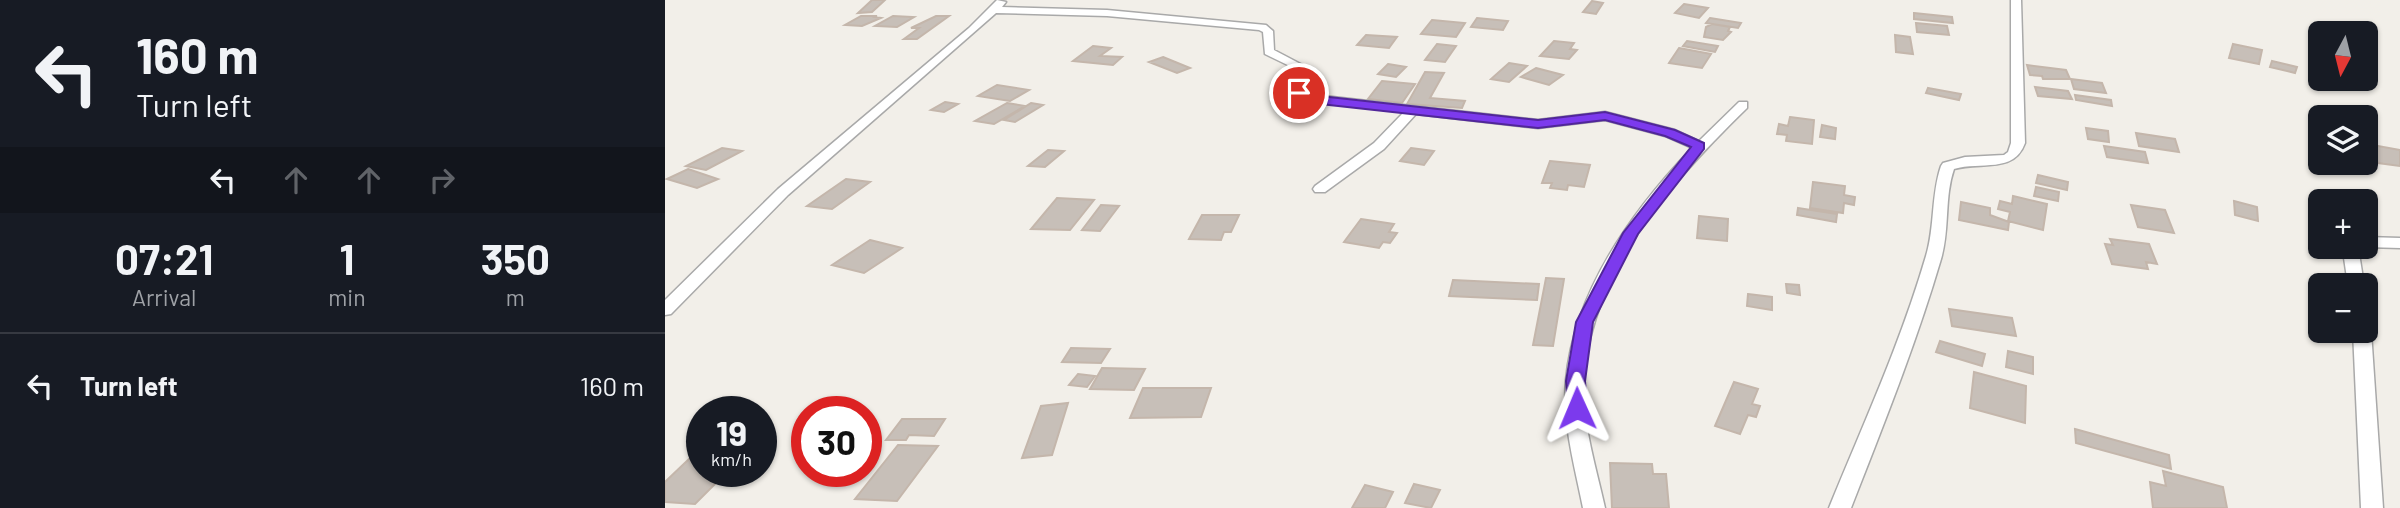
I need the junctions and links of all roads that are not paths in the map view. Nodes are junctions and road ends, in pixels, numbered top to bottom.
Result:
1 (2016, 0) edge
2 (999, 5) edge
3 (1743, 105) dead end
4 (1411, 112) junction
5 (1699, 146) junction
6 (1320, 189) dead end
7 (2378, 242) edge
8 (2400, 243) edge
9 (665, 310) edge
10 (2363, 343) edge
11 (1594, 508) edge
12 (1840, 508) edge
13 (2372, 508) edge

1 - 12 street
2 - 4 street
2 - 9 street
3 - 5 street
4 - 5 street
4 - 6 street
5 - 11 street
7 - 8 street
10 - 13 street

